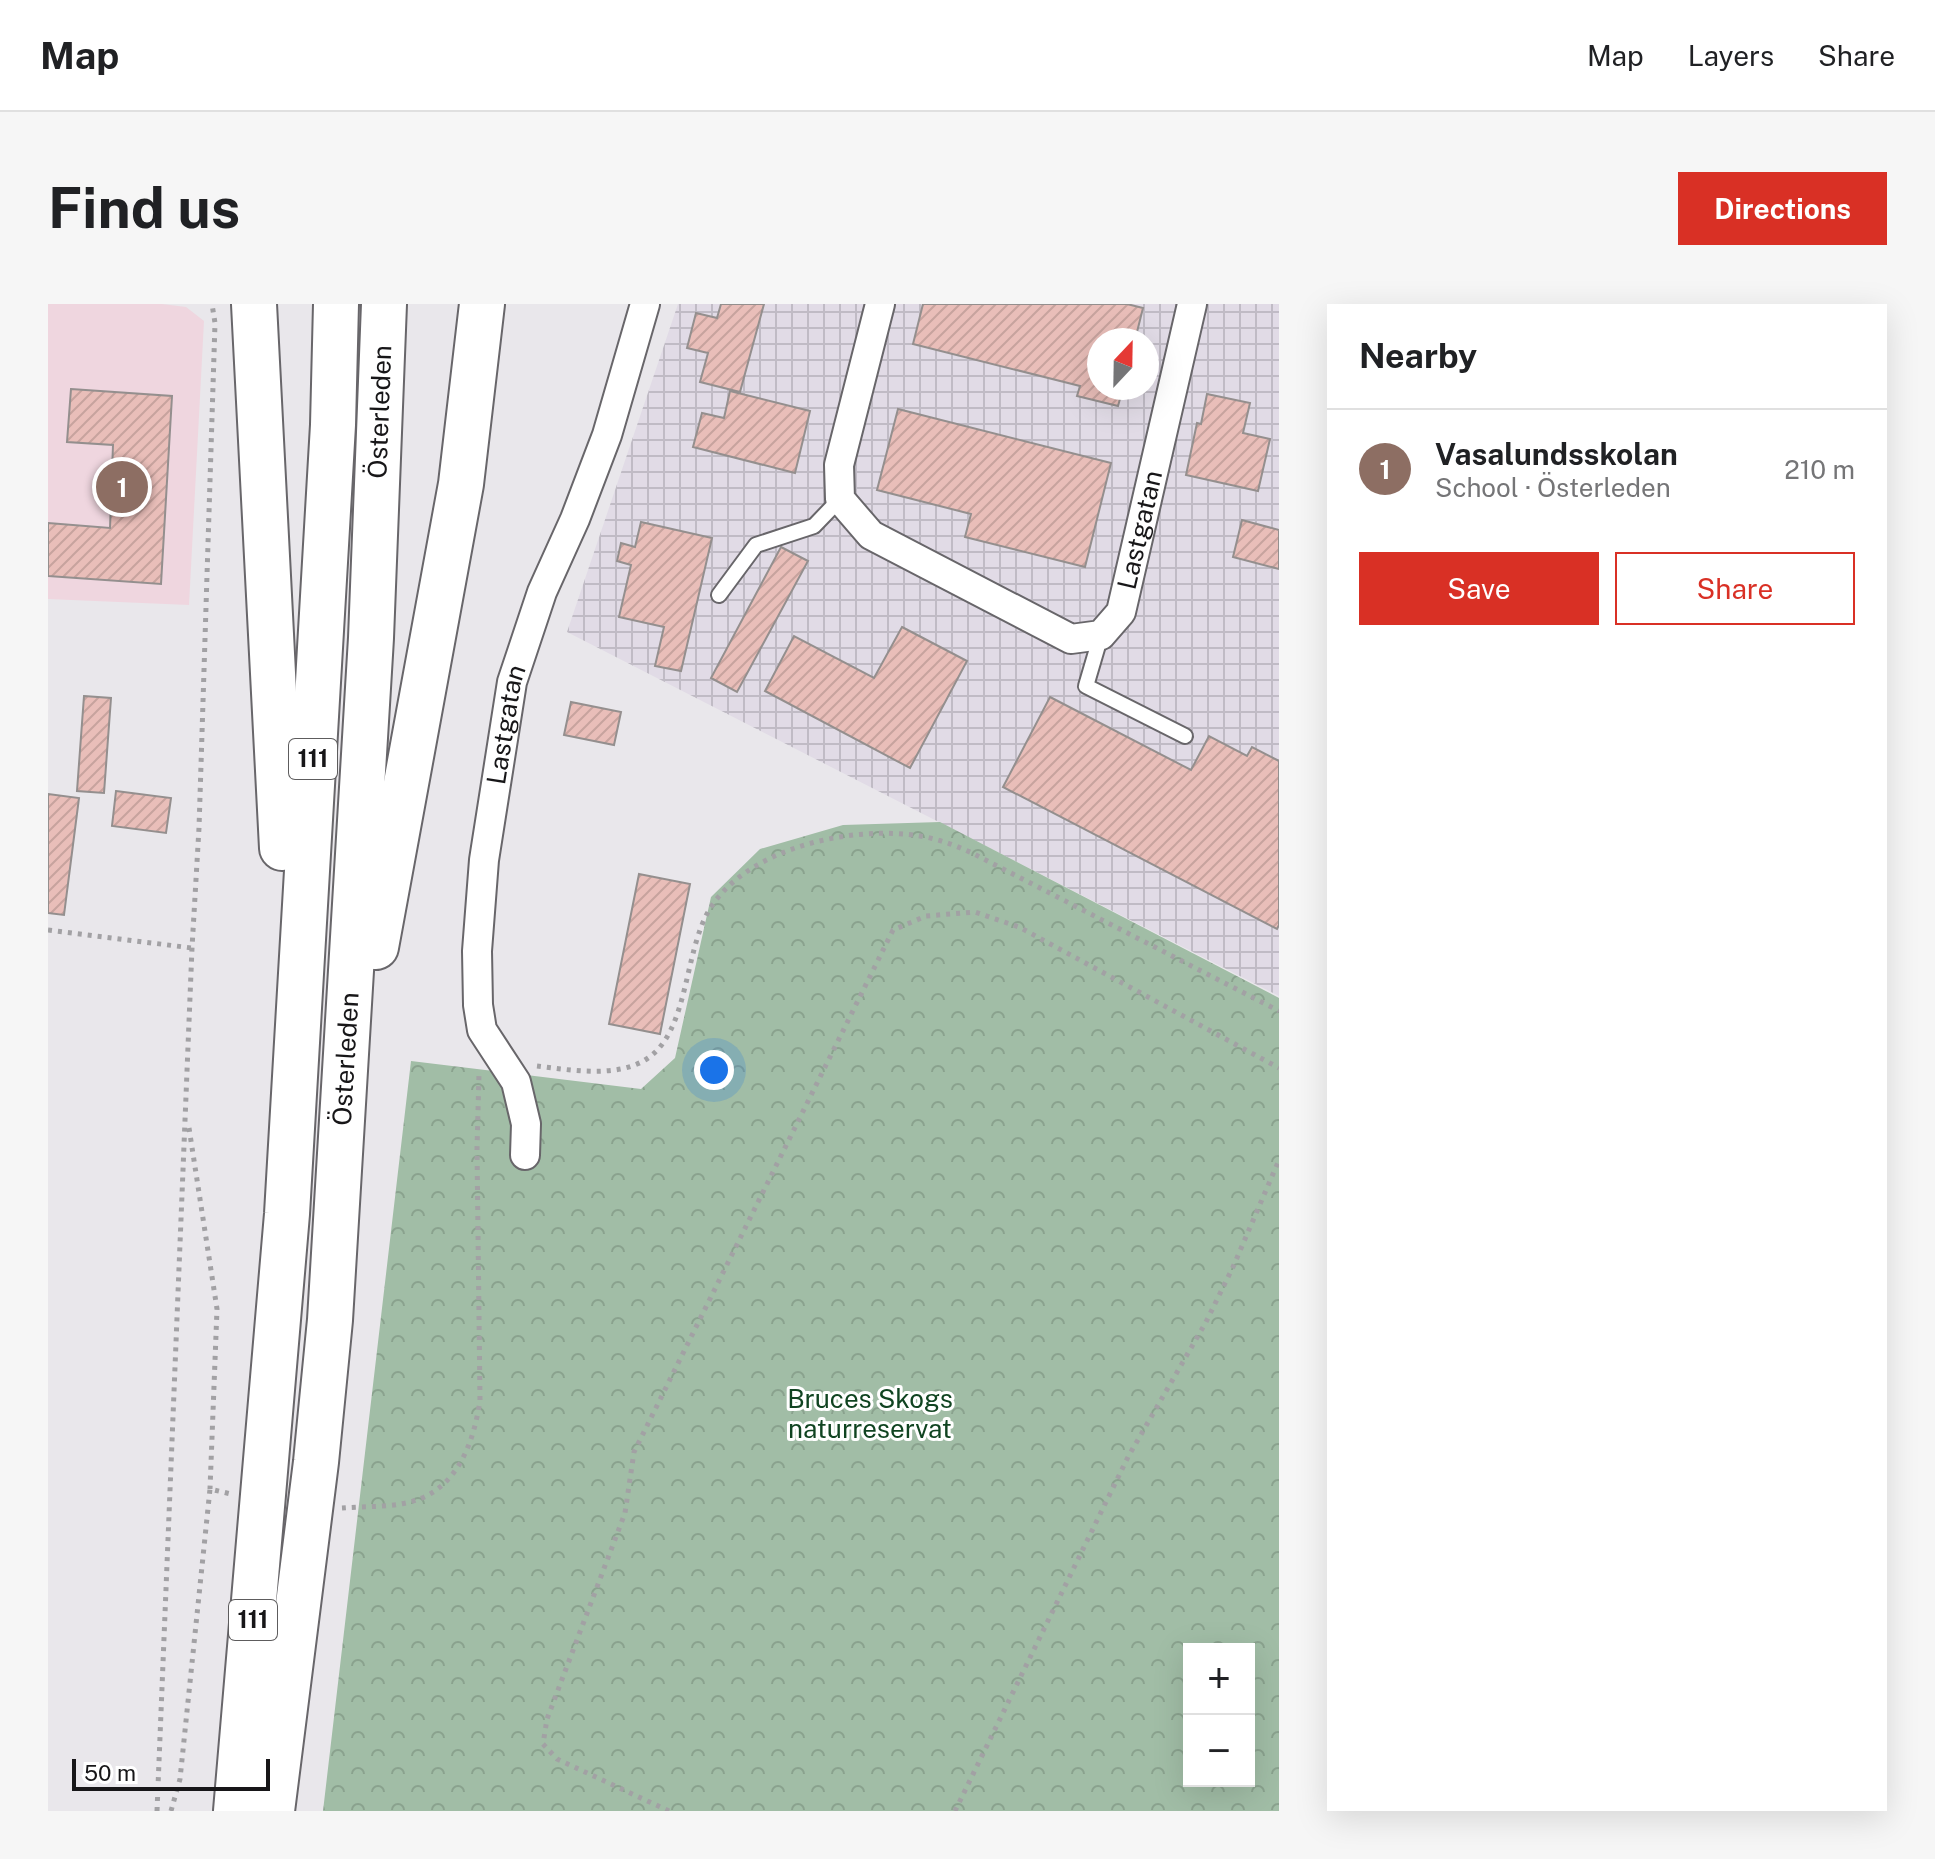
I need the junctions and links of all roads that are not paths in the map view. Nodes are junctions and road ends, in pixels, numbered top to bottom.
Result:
1 (254, 304) edge
2 (336, 304) edge
3 (384, 304) edge
4 (482, 304) edge
5 (645, 304) edge
6 (880, 304) edge
7 (1192, 304) edge
8 (840, 499) junction
9 (719, 595) dead end
10 (1101, 635) junction
11 (1185, 736) dead end
12 (341, 1130) junction
13 (525, 1155) dead end
14 (287, 1214) junction
15 (236, 1811) edge
16 (272, 1811) edge

1 - 14 main road
2 - 14 main road, Österleden / 111
3 - 12 main road, Österleden / 111
4 - 12 main road
5 - 13 street, Lastgatan
6 - 8 street
7 - 10 street, Lastgatan
8 - 9 lane
8 - 10 street
10 - 11 lane
12 - 16 main road, Österleden / 111
14 - 15 main road, Österleden / 111

